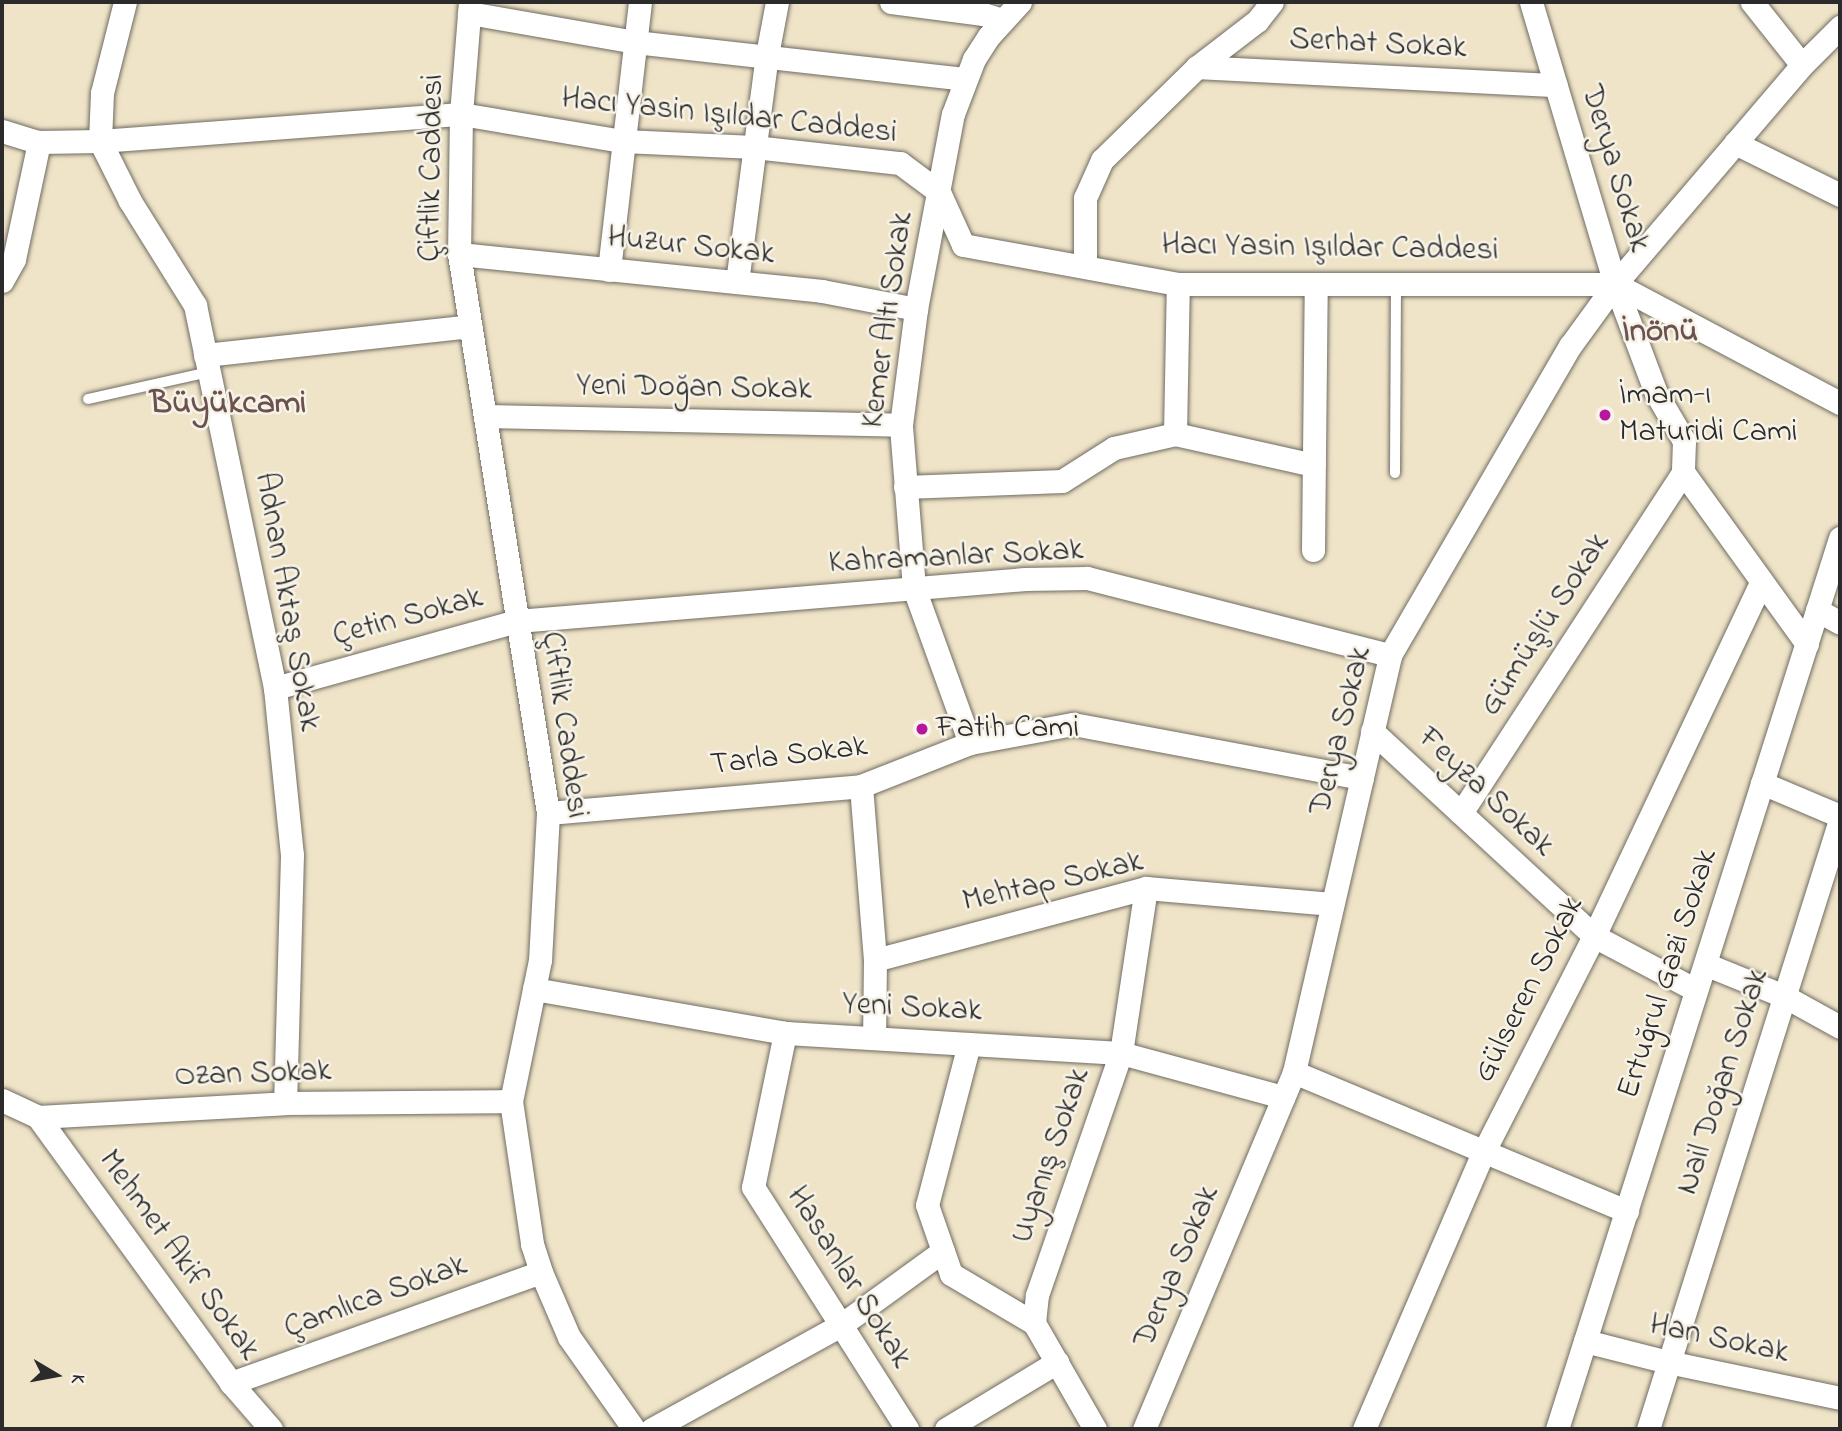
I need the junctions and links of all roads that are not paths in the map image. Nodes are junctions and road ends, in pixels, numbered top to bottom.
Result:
1 (125, 2) edge
2 (640, 2) edge
3 (777, 2) edge
4 (891, 2) edge
5 (1020, 2) edge
6 (1272, 2) edge
7 (1531, 2) edge
8 (1752, 2) edge
9 (470, 7) edge
10 (1003, 20) junction
11 (1839, 31) edge
12 (635, 42) junction
13 (767, 55) junction
14 (1802, 65) junction
15 (1197, 67) junction
16 (964, 79) junction
17 (1556, 85) junction
18 (461, 114) junction
19 (2, 131) edge
20 (100, 141) junction
21 (623, 141) junction
22 (39, 142) junction
23 (1735, 143) junction
24 (754, 147) junction
25 (939, 192) junction
26 (1840, 195) edge
27 (459, 254) junction
28 (8, 257) edge
29 (1085, 266) junction
30 (609, 270) junction
31 (2, 281) edge
32 (737, 282) junction
33 (1178, 284) junction
34 (1316, 284) junction
35 (1396, 284) junction
36 (1615, 284) junction
37 (916, 309) junction
38 (470, 326) junction
39 (207, 363) junction
40 (88, 399) dead end
41 (1840, 403) edge
42 (485, 416) junction
43 (901, 425) junction
44 (1175, 435) junction
45 (1314, 465) junction
46 (1683, 472) junction
47 (1395, 473) dead end
48 (905, 487) junction
49 (1840, 538) edge
50 (1313, 550) dead end
51 (1761, 583) junction
52 (914, 588) junction
53 (1817, 610) junction
54 (517, 621) junction
55 (1840, 623) edge
56 (1807, 644) junction
57 (1390, 655) junction
58 (275, 688) junction
59 (1372, 731) junction
60 (970, 743) junction
61 (1362, 778) junction
62 (1762, 783) junction
63 (861, 786) junction
64 (548, 813) junction
65 (1461, 813) junction
66 (1840, 818) edge
67 (1146, 888) junction
68 (1332, 904) junction
69 (1594, 936) junction
70 (875, 960) junction
71 (1705, 964) junction
72 (534, 989) junction
73 (1696, 990) junction
74 (1784, 996) junction
75 (1840, 1027) edge
76 (785, 1033) junction
77 (874, 1038) junction
78 (969, 1044) junction
79 (1121, 1053) junction
80 (1294, 1072) junction
81 (1283, 1097) junction
82 (2, 1100) edge
83 (511, 1101) junction
84 (285, 1102) junction
85 (38, 1117) junction
86 (1484, 1151) junction
87 (1627, 1211) junction
88 (943, 1251) junction
89 (541, 1272) junction
90 (1034, 1323) junction
91 (841, 1325) junction
92 (1585, 1341) junction
93 (1057, 1362) junction
94 (1668, 1362) junction
95 (231, 1383) junction
96 (1840, 1398) edge
97 (271, 1429) edge
98 (634, 1429) edge
99 (652, 1429) edge
100 (907, 1429) edge
101 (946, 1429) edge
102 (1095, 1429) edge
103 (1144, 1429) edge
104 (1364, 1429) edge
105 (1558, 1429) edge
106 (1648, 1429) edge

1 - 20 street
2 - 12 street
3 - 13 street
4 - 10 street
5 - 10 street, Kemer Altı Sokak
6 - 15 street
7 - 17 street, Derya Sokak
8 - 14 street
9 - 12 street
9 - 18 street, Çiftlik Caddesi
10 - 16 street, Kemer Altı Sokak
11 - 14 street
12 - 13 street
12 - 21 street
13 - 16 street
13 - 24 street
14 - 23 street
15 - 17 street, Serhat Sokak
15 - 29 street
16 - 25 street, Kemer Altı Sokak
17 - 36 street, Derya Sokak
18 - 20 street, Hacı Yasin Işıldar Caddesi
18 - 21 street, Hacı Yasin Işıldar Caddesi
18 - 27 street, Çiftlik Caddesi
19 - 22 street, Hacı Yasin Işıldar Caddesi
20 - 22 street, Hacı Yasin Işıldar Caddesi
20 - 39 street, Adnan Aktaş Sokak
21 - 24 street, Hacı Yasin Işıldar Caddesi
21 - 30 street
22 - 28 street
23 - 26 street
23 - 36 street
24 - 25 street, Hacı Yasin Işıldar Caddesi
24 - 32 street
25 - 29 street, Hacı Yasin Işıldar Caddesi
25 - 37 street, Kemer Altı Sokak
27 - 30 street, Huzur Sokak
27 - 38 street, Çiftlik Caddesi
28 - 31 street
29 - 33 street, Hacı Yasin Işıldar Caddesi
30 - 32 street, Huzur Sokak
32 - 37 street, Huzur Sokak
33 - 34 street, Hacı Yasin Işıldar Caddesi
33 - 44 street
34 - 35 street, Hacı Yasin Işıldar Caddesi
34 - 45 street
35 - 36 street, Hacı Yasin Işıldar Caddesi
35 - 47 lane
36 - 41 street, Hacı Yasin Işıldar Caddesi
36 - 46 street
36 - 57 street, Derya Sokak
37 - 43 street, Kemer Altı Sokak
38 - 39 street
38 - 42 street, Çiftlik Caddesi
39 - 40 lane
39 - 58 street, Adnan Aktaş Sokak
42 - 43 street, Yeni Doğan Sokak
42 - 54 street, Çiftlik Caddesi
43 - 48 street, Kemer Altı Sokak
44 - 45 street
44 - 48 street
45 - 50 street
46 - 51 street
46 - 65 street, Gümüşlü Sokak
48 - 52 street, Kemer Altı Sokak
49 - 53 street, Ertuğrul Gazi Sokak
51 - 56 street
51 - 69 street, Gülseren Sokak
52 - 54 street, Kahramanlar Sokak
52 - 57 street, Kahramanlar Sokak
52 - 60 street, Kemer Altı Sokak
53 - 55 street
53 - 56 street, Ertuğrul Gazi Sokak
54 - 58 street, Çetin Sokak
54 - 64 street, Çiftlik Caddesi
56 - 62 street, Ertuğrul Gazi Sokak
57 - 59 street, Derya Sokak
58 - 84 street, Adnan Aktaş Sokak
59 - 61 street, Derya Sokak
59 - 65 street, Feyza Sokak
60 - 61 street, Tarla Sokak
60 - 63 street, Tarla Sokak
61 - 68 street, Derya Sokak
62 - 66 street
62 - 71 street, Ertuğrul Gazi Sokak
63 - 64 street, Tarla Sokak
63 - 70 street
64 - 72 street, Çiftlik Caddesi
65 - 69 street, Feyza Sokak
66 - 74 street, Nail Doğan Sokak
67 - 68 street, Mehtap Sokak
67 - 70 street, Mehtap Sokak
67 - 79 street, Uyanış Sokak
68 - 80 street, Derya Sokak
69 - 73 street, Feyza Sokak
69 - 86 street, Gülseren Sokak
70 - 77 street
71 - 73 street, Ertuğrul Gazi Sokak
71 - 74 street
72 - 76 street, Yeni Sokak
72 - 83 street, Çiftlik Caddesi
73 - 87 street, Ertuğrul Gazi Sokak
74 - 75 street
74 - 94 street, Nail Doğan Sokak
76 - 77 street, Yeni Sokak
76 - 91 street, Hasanlar Sokak
77 - 78 street, Yeni Sokak
78 - 79 street, Yeni Sokak
78 - 88 street
79 - 81 street, Yeni Sokak
79 - 90 street, Uyanış Sokak
80 - 81 street, Derya Sokak
80 - 86 street
81 - 103 street, Derya Sokak
82 - 85 street, Ozan Sokak
83 - 84 street, Ozan Sokak
83 - 89 street, Çiftlik Caddesi
84 - 85 street, Ozan Sokak
85 - 95 street, Mehmet Akif Sokak
86 - 87 street
86 - 104 street, Gülseren Sokak
87 - 92 street, Ertuğrul Gazi Sokak
88 - 90 street
88 - 91 street
89 - 95 street, Çamlıca Sokak
89 - 98 street, Çiftlik Caddesi
90 - 93 street
91 - 99 street
91 - 100 street, Hasanlar Sokak
92 - 94 street, Han Sokak
92 - 105 street, Ertuğrul Gazi Sokak
93 - 101 street
93 - 102 street
94 - 96 street, Han Sokak
94 - 106 street, Nail Doğan Sokak
95 - 97 street, Mehmet Akif Sokak

